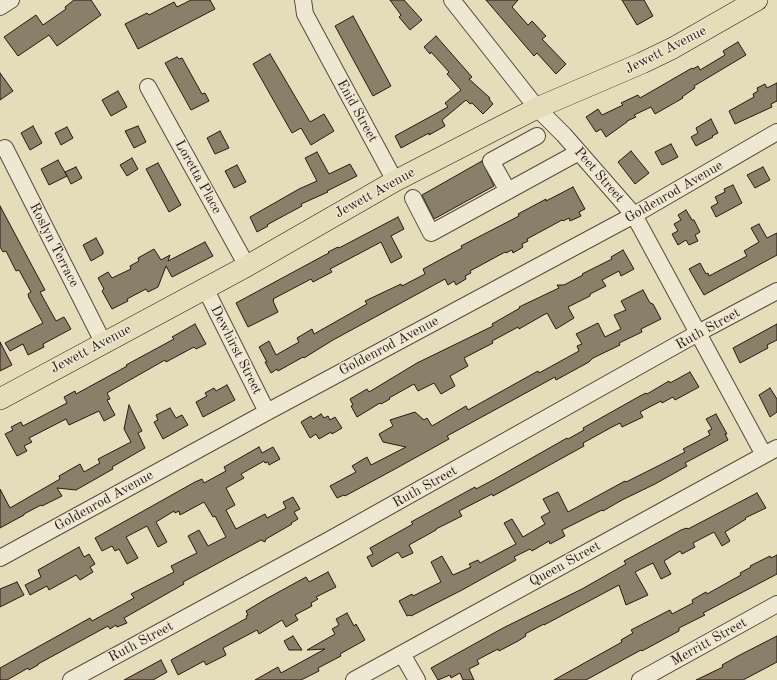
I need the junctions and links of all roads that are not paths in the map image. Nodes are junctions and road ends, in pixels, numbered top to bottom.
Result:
1 (11, 0) edge
2 (303, 0) edge
3 (452, 0) edge
4 (755, 0) edge
5 (0, 7) edge
6 (148, 87) dead end
7 (537, 108) junction
8 (777, 132) edge
9 (536, 136) dead end
10 (5, 148) dead end
11 (579, 152) junction
12 (395, 181) junction
13 (508, 191) junction
14 (413, 198) dead end
15 (634, 215) junction
16 (247, 266) junction
17 (205, 288) junction
18 (777, 291) edge
19 (698, 333) junction
20 (103, 342) junction
21 (0, 399) edge
22 (267, 412) junction
23 (770, 451) edge
24 (0, 558) edge
25 (777, 604) edge
26 (402, 654) junction
27 (71, 680) edge
28 (354, 680) edge
29 (417, 680) edge
30 (640, 680) edge

1 - 5 street
2 - 12 street, Enid Street
3 - 7 street, Peet Street
4 - 7 main road, Jewett Avenue
6 - 16 street, Loretta Place
7 - 11 street, Peet Street
7 - 12 main road, Jewett Avenue
8 - 15 street, Goldenrod Avenue
9 - 13 street
10 - 20 street, Roslyn Terrace
11 - 13 street
11 - 15 street, Peet Street
12 - 16 main road, Jewett Avenue
13 - 14 street
15 - 19 street, Peet Street
15 - 22 street, Goldenrod Avenue
16 - 17 main road, Jewett Avenue
17 - 20 main road, Jewett Avenue
17 - 22 street, Dewhirst Street
18 - 19 street, Ruth Street
19 - 23 street, Peet Street
19 - 27 street, Ruth Street
20 - 21 main road, Jewett Avenue
22 - 24 street, Goldenrod Avenue
23 - 26 street, Queen Street
25 - 30 street, Merritt Street
26 - 28 street, Queen Street
26 - 29 street

